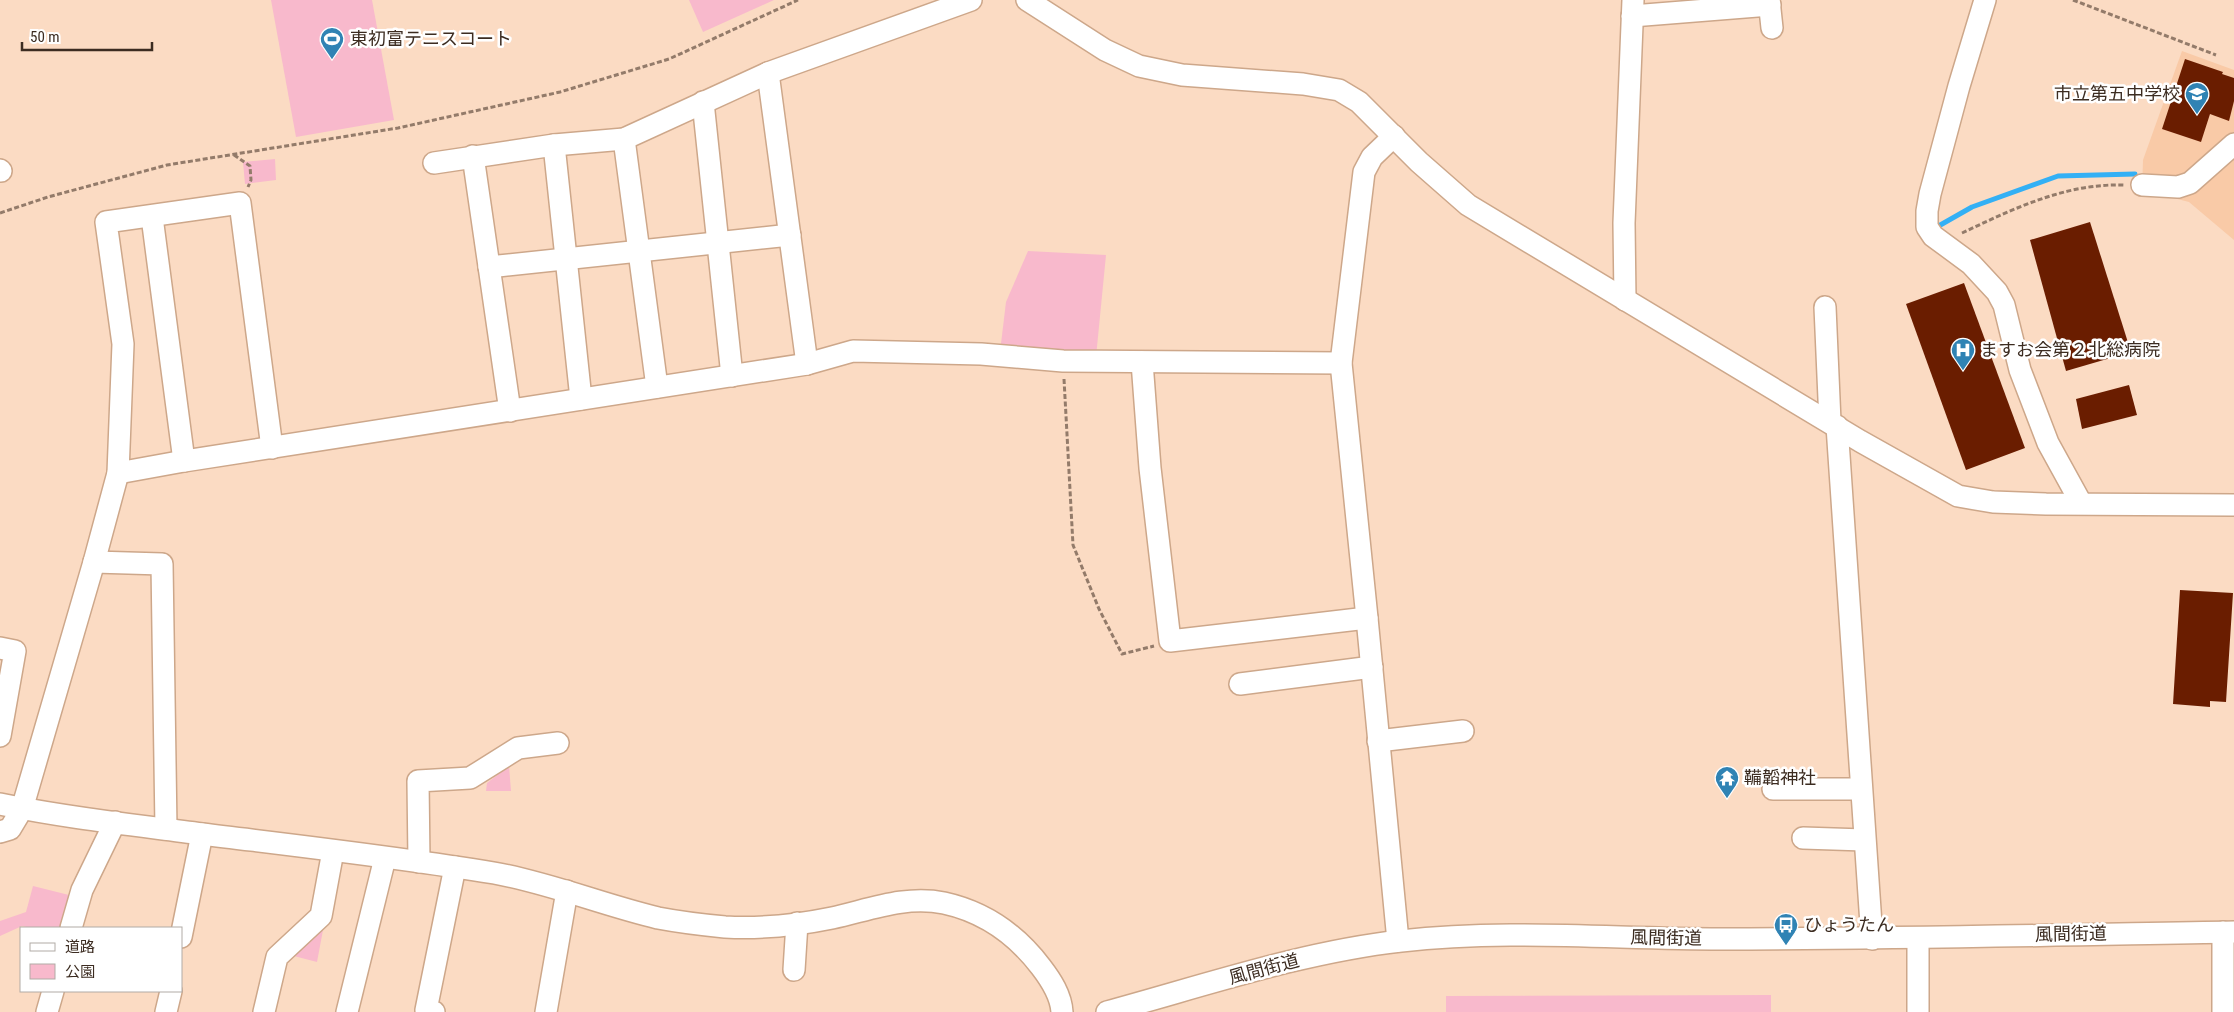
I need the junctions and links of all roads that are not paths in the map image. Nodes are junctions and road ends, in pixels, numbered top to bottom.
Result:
1 (972, 0) edge
2 (1027, 0) edge
3 (1985, 0) edge
4 (1770, 3) edge
5 (1633, 8) edge
6 (1772, 28) dead end
7 (768, 73) junction
8 (703, 102) junction
9 (1394, 136) junction
10 (624, 139) junction
11 (554, 144) junction
12 (2234, 144) edge
13 (473, 156) junction
14 (434, 162) dead end
15 (2142, 185) road end
16 (152, 217) junction
17 (790, 235) junction
18 (718, 243) junction
19 (639, 251) junction
20 (566, 259) junction
21 (489, 267) junction
22 (1625, 300) junction
23 (1825, 307) dead end
24 (1142, 362) junction
25 (1340, 363) junction
26 (807, 364) junction
27 (732, 376) junction
28 (657, 387) junction
29 (581, 399) junction
30 (510, 410) junction
31 (1833, 424) junction
32 (272, 448) junction
33 (184, 461) junction
34 (118, 473) junction
35 (2081, 503) junction
36 (2234, 505) edge
37 (94, 562) junction
38 (1368, 618) junction
39 (0, 648) edge
40 (1372, 667) junction
41 (1240, 684) dead end
42 (1463, 731) dead end
43 (0, 736) edge
44 (1378, 741) junction
45 (558, 743) dead end
46 (1773, 789) dead end
47 (1860, 789) junction
48 (0, 804) edge
49 (22, 809) junction
50 (115, 822) junction
51 (166, 829) junction
52 (0, 832) edge
53 (202, 834) junction
54 (1803, 838) dead end
55 (1864, 840) junction
56 (333, 851) junction
57 (385, 858) junction
58 (419, 862) junction
59 (455, 867) junction
60 (567, 891) junction
61 (796, 923) junction
62 (71, 927) edge
63 (182, 932) edge
64 (2228, 932) edge
65 (1872, 939) junction
66 (1918, 939) junction
67 (1398, 941) junction
68 (794, 970) dead end
69 (53, 992) edge
70 (171, 992) edge
71 (47, 1012) edge
72 (166, 1012) edge
73 (264, 1012) edge
74 (347, 1012) edge
75 (434, 1012) edge
76 (546, 1012) edge
77 (1062, 1012) edge
78 (1107, 1012) edge
79 (1918, 1012) edge
80 (2222, 1012) edge

1 - 7 street
2 - 9 street
3 - 35 street
4 - 5 street
4 - 6 street
5 - 22 street
7 - 8 street
7 - 17 street
8 - 10 street
8 - 18 street
9 - 22 street
9 - 25 street
10 - 11 street
10 - 19 street
11 - 13 street
11 - 20 street
12 - 15 street
13 - 14 street
13 - 21 street
16 - 32 street
16 - 33 street
16 - 34 street
17 - 18 street
17 - 26 street
18 - 19 street
18 - 27 street
19 - 20 street
19 - 28 street
20 - 21 street
20 - 29 street
21 - 30 street
22 - 31 street
23 - 31 street
24 - 25 street
24 - 26 street
24 - 38 street
25 - 38 street
26 - 27 street
27 - 28 street
28 - 29 street
29 - 30 street
30 - 32 street
31 - 35 street
31 - 47 street
32 - 33 street
33 - 34 street
34 - 37 street
35 - 36 street
37 - 49 street
37 - 51 street
38 - 40 street
39 - 43 street
40 - 41 street
40 - 44 street
42 - 44 street
44 - 67 street
45 - 58 street
46 - 47 street
47 - 55 street
48 - 49 street
49 - 50 street
49 - 52 street
50 - 51 street
50 - 62 street
51 - 53 street
53 - 56 street
53 - 63 street
54 - 55 street
55 - 65 street
56 - 57 street
56 - 73 street
57 - 58 street
57 - 74 street
58 - 59 street
59 - 60 street
59 - 75 street
60 - 61 street
60 - 76 street
61 - 68 street
61 - 77 street
64 - 66 street, 風間街道
64 - 80 street
65 - 66 street, 風間街道
65 - 67 street, 風間街道
66 - 79 street
67 - 78 street, 風間街道
69 - 71 street
70 - 72 street

